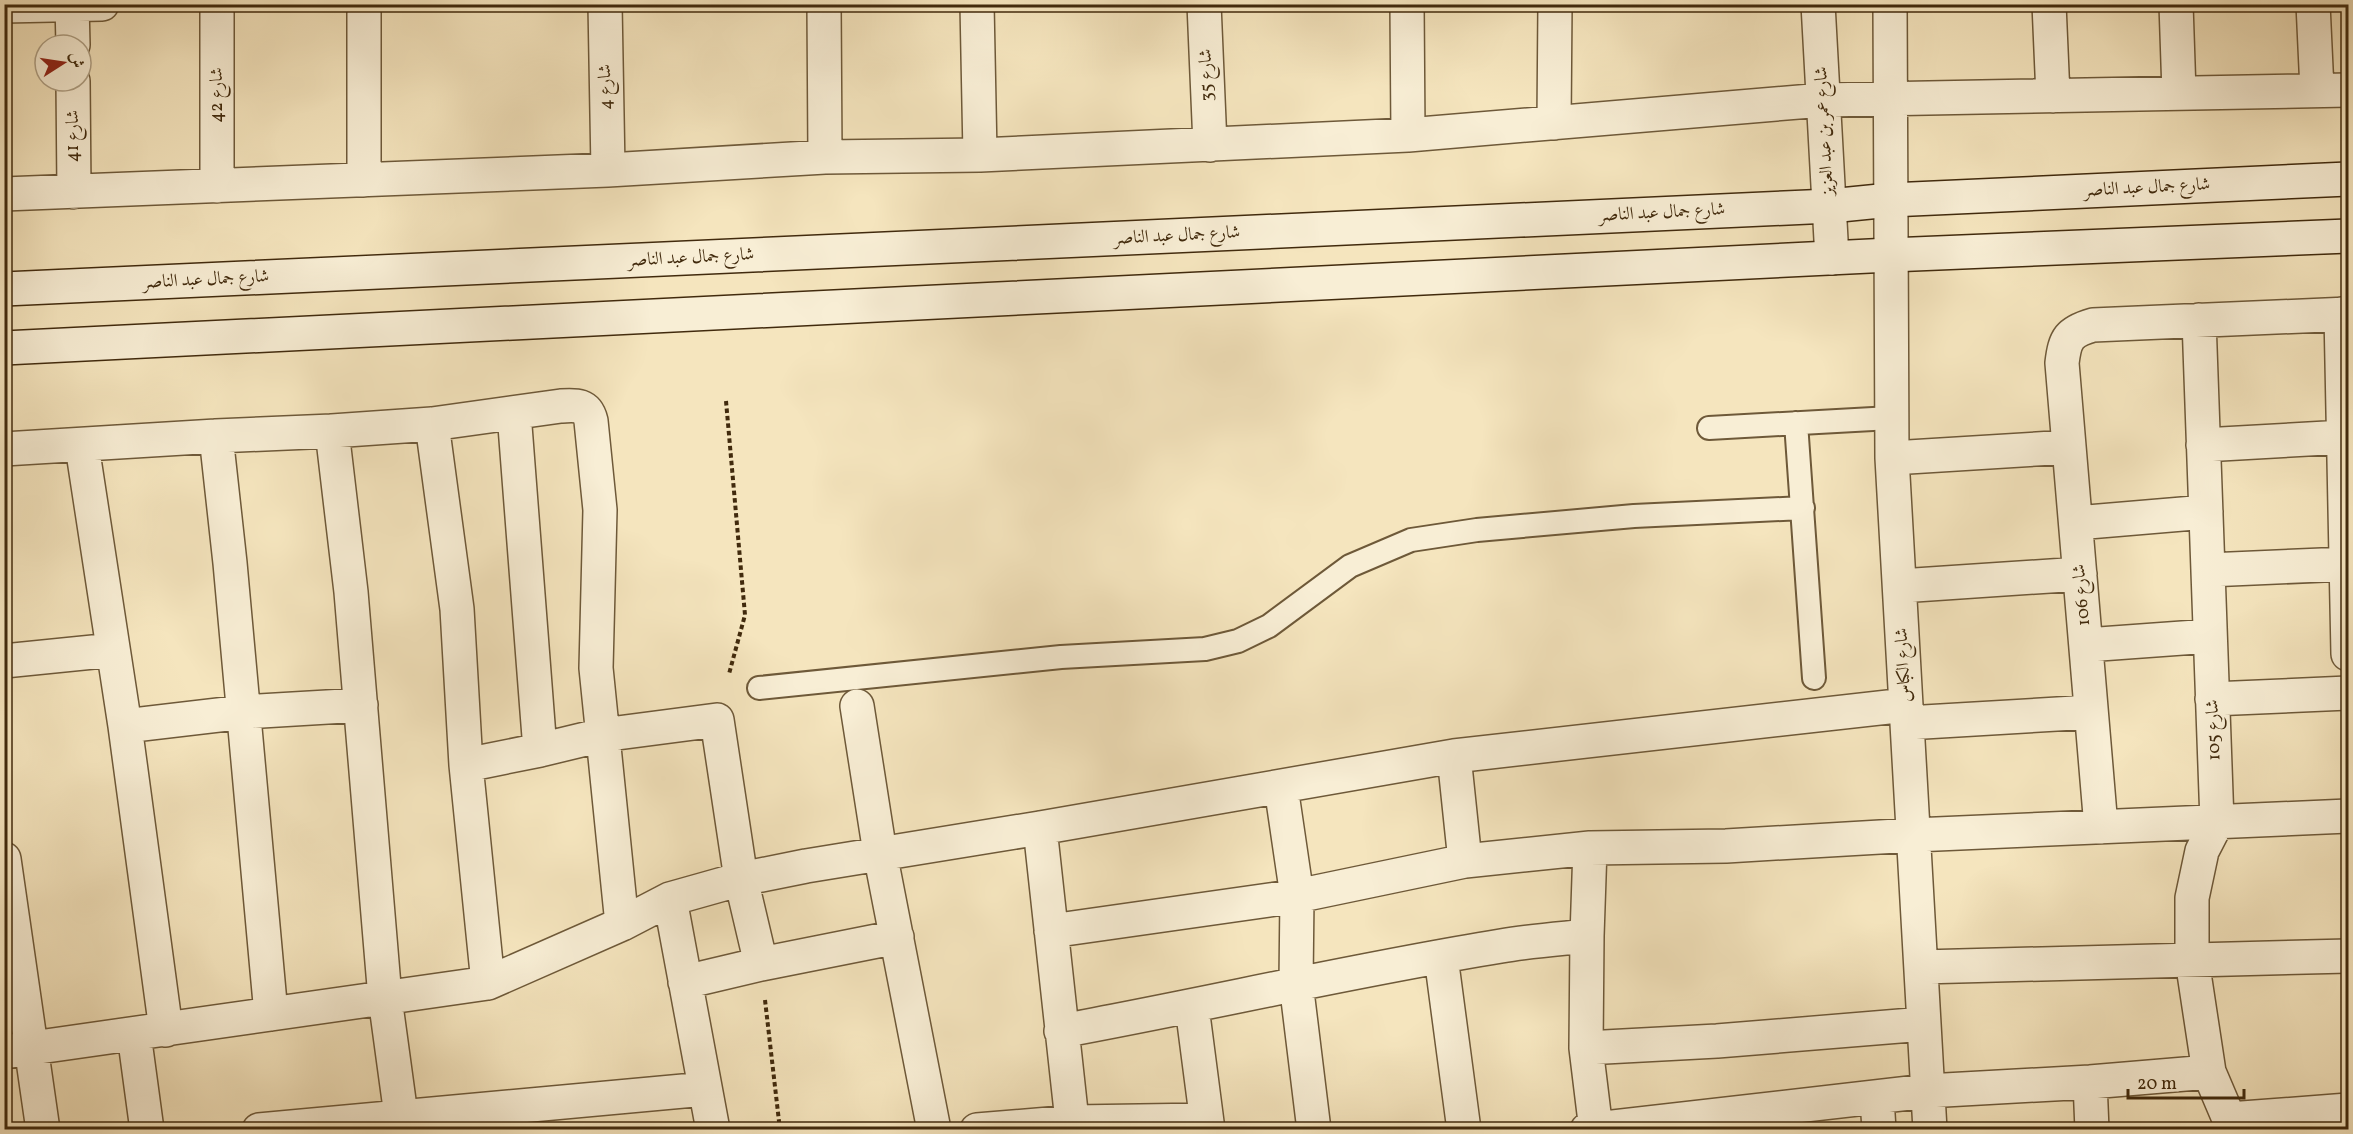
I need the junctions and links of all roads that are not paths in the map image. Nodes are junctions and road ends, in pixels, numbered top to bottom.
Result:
1 (102, 4) edge
2 (217, 4) edge
3 (364, 4) edge
4 (605, 4) edge
5 (824, 4) edge
6 (977, 4) edge
7 (1204, 4) edge
8 (1407, 4) edge
9 (1555, 4) edge
10 (1818, 4) edge
11 (1890, 4) edge
12 (2049, 4) edge
13 (2176, 4) edge
14 (2313, 4) edge
15 (72, 5) edge
16 (4, 6) edge
17 (73, 33) edge
18 (2333, 90) edge
19 (73, 93) edge
20 (2179, 93) junction
21 (2053, 96) junction
22 (1890, 99) junction
23 (1823, 100) junction
24 (1554, 123) junction
25 (1408, 135) junction
26 (1210, 145) junction
27 (980, 155) junction
28 (825, 157) junction
29 (608, 170) junction
30 (2349, 179) edge
31 (364, 180) junction
32 (217, 186) junction
33 (74, 192) junction
34 (4, 194) edge
35 (1890, 200) junction
36 (1830, 206) junction
37 (2349, 236) edge
38 (1890, 255) junction
39 (1832, 258) junction
40 (4, 289) edge
41 (2345, 314) edge
42 (2199, 320) junction
43 (4, 348) edge
44 (514, 413) junction
45 (1892, 418) junction
46 (1796, 423) junction
47 (432, 424) junction
48 (1709, 428) dead end
49 (332, 431) junction
50 (216, 436) junction
51 (2344, 437) junction
52 (2203, 445) junction
53 (82, 446) junction
54 (2069, 447) junction
55 (4, 449) edge
56 (1892, 458) junction
57 (2347, 489) edge
58 (1803, 508) junction
59 (2206, 512) junction
60 (2076, 523) junction
61 (2346, 564) junction
62 (2208, 570) junction
63 (2080, 573) junction
64 (1900, 586) junction
65 (2210, 636) junction
66 (2086, 645) junction
67 (113, 650) junction
68 (2349, 654) edge
69 (4, 661) edge
70 (1814, 678) dead end
71 (759, 688) dead end
72 (2349, 693) edge
73 (2212, 699) junction
74 (361, 705) junction
75 (857, 706) dead end
76 (244, 712) junction
77 (2091, 712) junction
78 (1907, 714) junction
79 (126, 726) junction
80 (602, 735) junction
81 (540, 750) junction
82 (1454, 756) junction
83 (466, 765) junction
84 (1281, 787) junction
85 (2349, 816) edge
86 (2217, 822) junction
87 (2101, 827) junction
88 (1040, 828) junction
89 (1914, 835) junction
90 (1590, 848) junction
91 (880, 853) junction
92 (4, 859) edge
93 (1465, 861) junction
94 (741, 879) junction
95 (1297, 896) junction
96 (670, 899) junction
97 (622, 924) junction
98 (1051, 931) junction
99 (1587, 936) junction
100 (897, 937) junction
101 (2349, 956) edge
102 (1440, 957) junction
103 (2192, 960) junction
104 (761, 964) junction
105 (1921, 967) junction
106 (685, 982) junction
107 (488, 983) junction
108 (1296, 983) junction
109 (385, 998) junction
110 (1192, 1007) junction
111 (272, 1014) junction
112 (1924, 1024) junction
113 (166, 1029) junction
114 (1061, 1031) junction
115 (134, 1034) junction
116 (1586, 1048) junction
117 (18, 1050) edge
118 (2209, 1072) junction
119 (2090, 1082) junction
120 (705, 1089) junction
121 (1927, 1091) junction
122 (2349, 1110) edge
123 (1878, 1114) edge
124 (575, 1115) edge
125 (403, 1123) edge
126 (2230, 1124) edge
127 (1207, 1125) edge
128 (1073, 1126) edge
129 (263, 1129) edge
130 (1593, 1129) edge
131 (43, 1130) edge
132 (147, 1130) edge
133 (712, 1130) edge
134 (934, 1130) edge
135 (977, 1130) edge
136 (1314, 1130) edge
137 (1464, 1130) edge
138 (1930, 1130) edge
139 (2092, 1130) edge

1 - 15 street
2 - 32 street, شارع 42
3 - 31 street
4 - 29 street, شارع 4
5 - 28 street
6 - 27 street
7 - 26 street, شارع 35
8 - 25 street
9 - 24 street
10 - 23 street, شارع عمر بن عبد العزيز
11 - 22 street
12 - 21 street
13 - 20 street
14 - 18 street
15 - 16 street
15 - 17 street
18 - 20 street
19 - 33 street, شارع 41
20 - 21 street
21 - 22 street
22 - 23 street
22 - 35 street
23 - 24 street
23 - 36 street, شارع عمر بن عبد العزيز
24 - 25 street
25 - 26 street
26 - 27 street
27 - 28 street
28 - 29 street
29 - 31 street
30 - 35 street, شارع جمال عبد الناصر
31 - 32 street
32 - 33 street
33 - 34 street
35 - 36 street, شارع جمال عبد الناصر
35 - 38 street, شارع الكباس
36 - 39 street, شارع عمر بن عبد العزيز
36 - 40 street, شارع جمال عبد الناصر
37 - 38 street
38 - 39 street
38 - 45 street, شارع الكباس
39 - 43 street
41 - 42 street
41 - 51 street
42 - 52 street, شارع 105
42 - 54 street, شارع 106
44 - 47 street
44 - 80 street
44 - 81 street
45 - 46 lane
45 - 56 street, شارع الكباس
46 - 48 lane
46 - 58 lane
47 - 49 street
47 - 83 street
49 - 50 street
49 - 74 street
50 - 53 street
50 - 76 street
51 - 52 street
51 - 57 street
52 - 59 street, شارع 105
53 - 55 street
53 - 67 street
54 - 56 street
54 - 60 street, شارع 106
56 - 64 street, شارع الكباس
57 - 61 street
58 - 70 lane
58 - 71 lane
59 - 60 street
59 - 62 street, شارع 105
60 - 63 street, شارع 106
61 - 62 street
61 - 68 street
62 - 65 street, شارع 105
63 - 64 street
63 - 66 street, شارع 106
64 - 78 street, شارع الكباس
65 - 66 street
65 - 73 street, شارع 105
66 - 77 street, شارع 106
67 - 69 street
67 - 79 street
72 - 73 street
73 - 86 street, شارع 105
74 - 76 street
74 - 109 street
75 - 91 street
76 - 79 street
76 - 111 street
77 - 78 street
77 - 87 street, شارع 106
78 - 82 street
78 - 89 street, شارع الكباس
79 - 113 street
80 - 81 street
80 - 94 street
80 - 97 street
81 - 83 street
82 - 84 street
82 - 93 street
83 - 107 street
84 - 88 street
84 - 95 street
85 - 86 street
86 - 87 street
86 - 103 street, شارع 105
87 - 89 street
88 - 91 street
88 - 98 street
89 - 90 street
89 - 105 street, شارع الكباس
90 - 93 street
90 - 99 street
91 - 94 street
91 - 100 street
92 - 117 street
93 - 95 street
94 - 96 street
94 - 104 street
95 - 98 street
95 - 108 street
96 - 97 street
96 - 106 street
97 - 107 street
98 - 114 street
99 - 102 street
99 - 116 street
100 - 104 street
100 - 134 street
101 - 103 street
102 - 108 street
102 - 137 street
103 - 105 street
103 - 118 street, شارع 105
104 - 106 street
105 - 112 street, شارع الكباس
106 - 120 street
107 - 109 street
108 - 110 street
108 - 136 street
109 - 111 street
109 - 125 street
110 - 114 street
110 - 127 street
111 - 113 street
112 - 116 street
112 - 121 street, شارع الكباس
113 - 115 street
114 - 128 street
115 - 117 street
115 - 132 street
116 - 130 street
117 - 131 street
118 - 119 street
118 - 126 street, شارع 105
119 - 121 street
119 - 139 street
120 - 124 street
120 - 133 street
121 - 123 street
121 - 138 street, شارع الكباس
122 - 126 street
123 - 130 street
124 - 125 street
125 - 129 street
127 - 128 street
128 - 135 street

